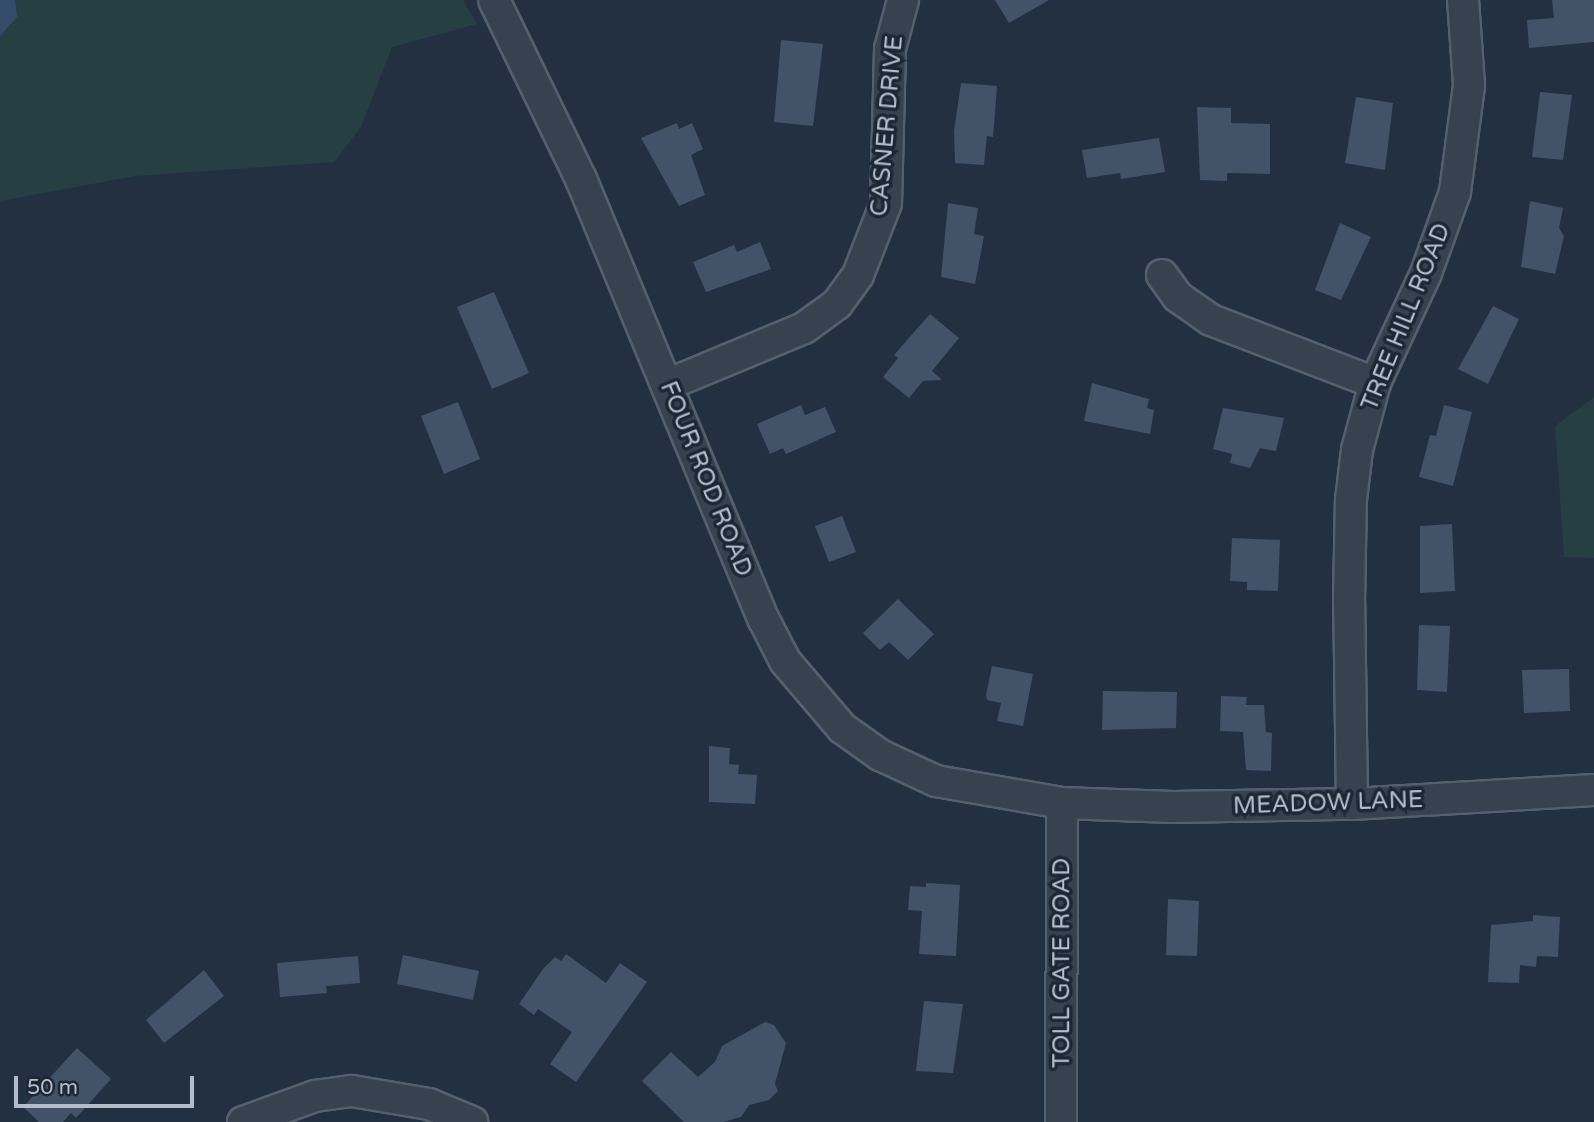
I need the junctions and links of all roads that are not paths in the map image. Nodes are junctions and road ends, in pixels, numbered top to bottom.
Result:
1 (494, 0) edge
2 (903, 0) edge
3 (1463, 0) edge
4 (1162, 275) dead end
5 (1375, 383) junction
6 (667, 385) junction
7 (1594, 790) edge
8 (1062, 803) junction
9 (1352, 804) junction
10 (243, 1122) edge
11 (472, 1122) edge
12 (1061, 1122) edge

1 - 6 street, FOUR ROD ROAD
2 - 6 street, CASNER DRIVE
3 - 5 street, TREE HILL ROAD
4 - 5 street
5 - 9 street, TREE HILL ROAD
6 - 8 street, FOUR ROD ROAD
7 - 9 street, MEADOW LANE
8 - 9 street, MEADOW LANE
8 - 12 street, TOLL GATE ROAD
10 - 11 street

